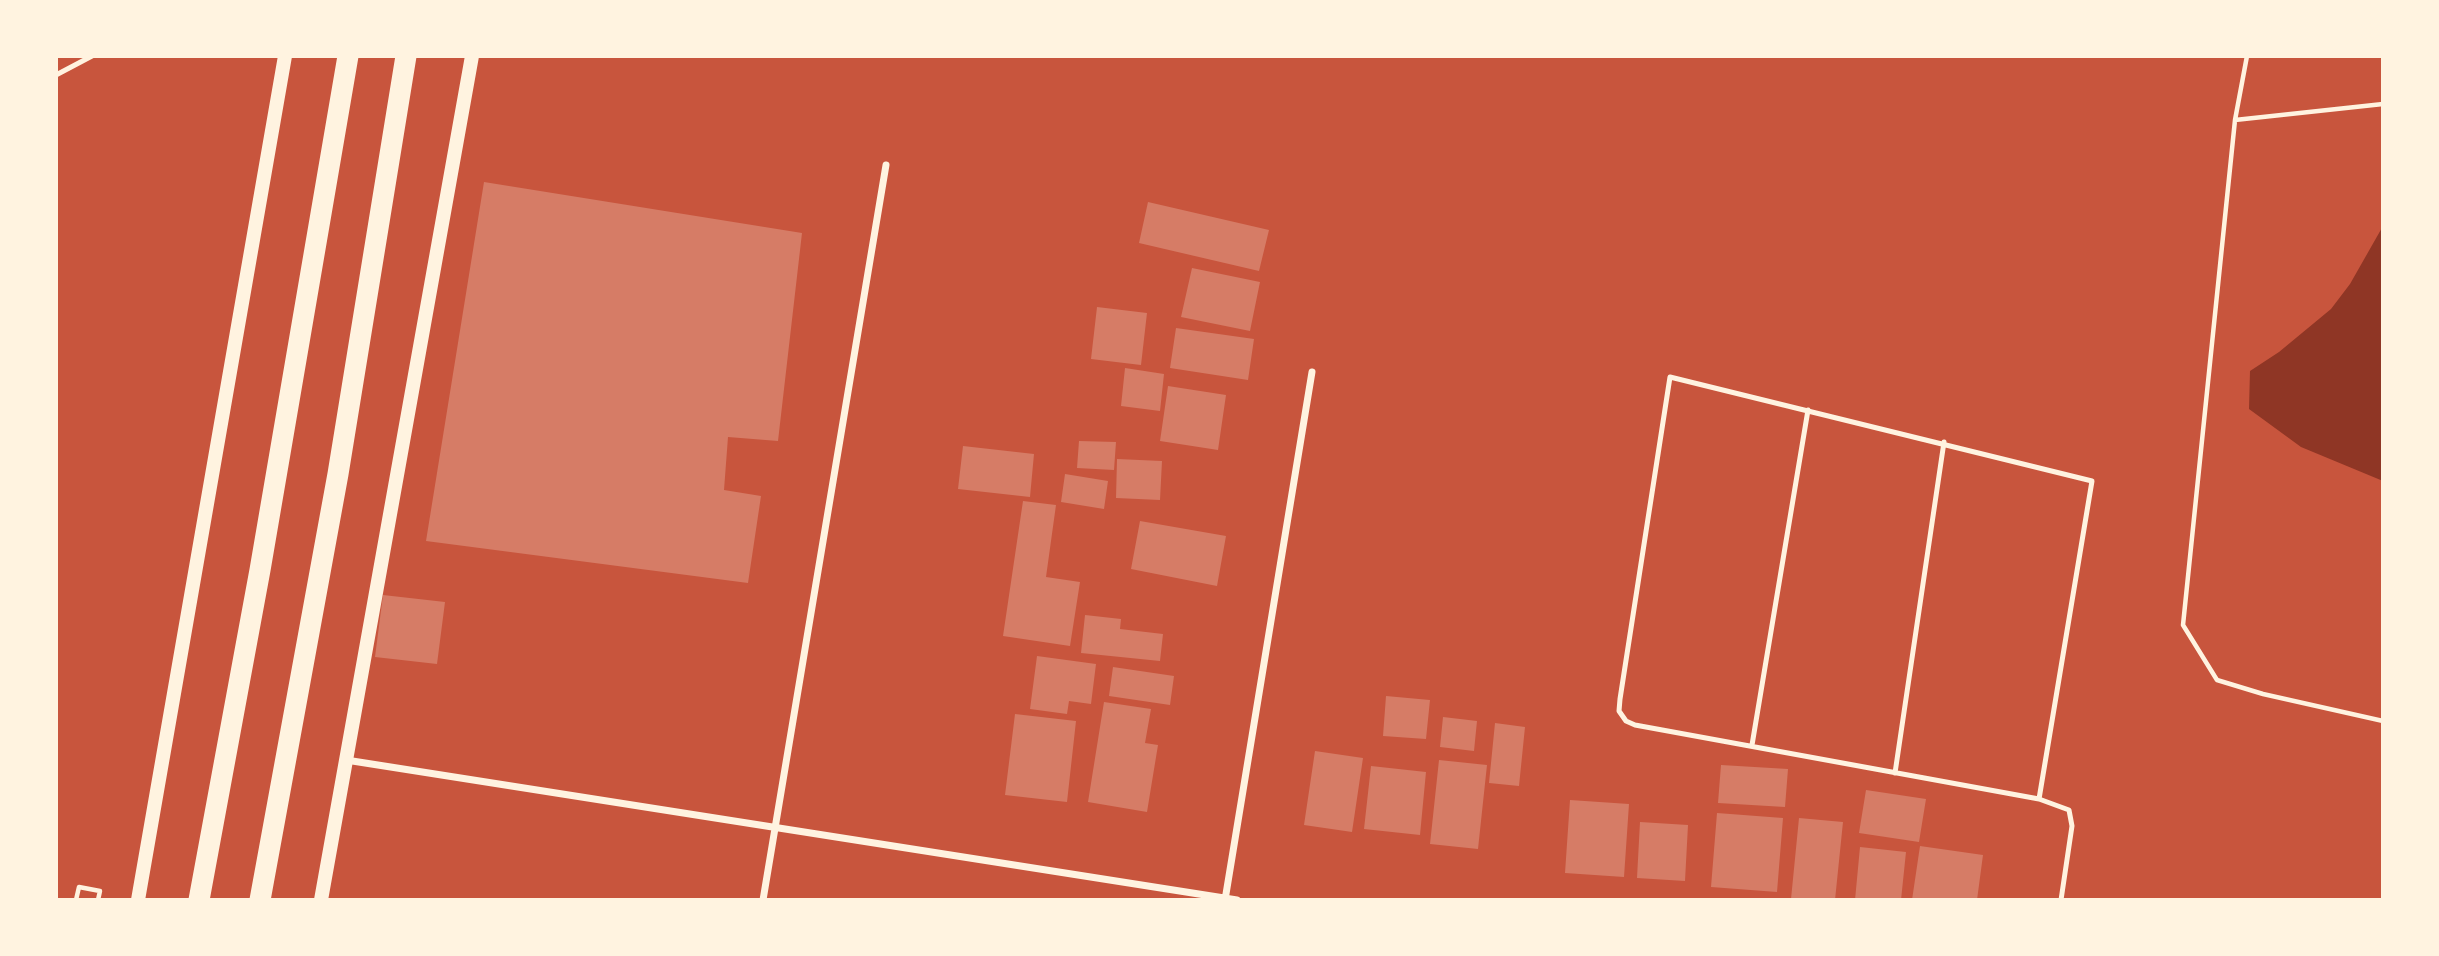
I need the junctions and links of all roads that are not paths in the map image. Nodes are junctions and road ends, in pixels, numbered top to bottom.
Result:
1 (92, 56) edge
2 (285, 56) edge
3 (348, 56) edge
4 (406, 56) edge
5 (472, 56) edge
6 (56, 75) edge
7 (886, 165) dead end
8 (1312, 372) dead end
9 (1808, 410) junction
10 (1944, 442) junction
11 (1752, 745) junction
12 (345, 760) junction
13 (1895, 773) junction
14 (2039, 799) junction
15 (777, 825) junction
16 (1225, 899) edge
17 (138, 900) edge
18 (199, 900) edge
19 (260, 900) edge
20 (321, 900) edge
21 (763, 900) edge
22 (1237, 900) edge
23 (2061, 900) edge

1 - 6 lane
2 - 17 main road
3 - 18 highway
4 - 19 highway
5 - 12 main road
7 - 15 street
8 - 16 street
9 - 10 lane
9 - 11 lane
9 - 11 lane
10 - 13 lane
10 - 14 lane
11 - 13 lane
12 - 15 street
12 - 20 main road
13 - 14 lane
14 - 23 lane
15 - 16 street
15 - 21 street
16 - 22 street

